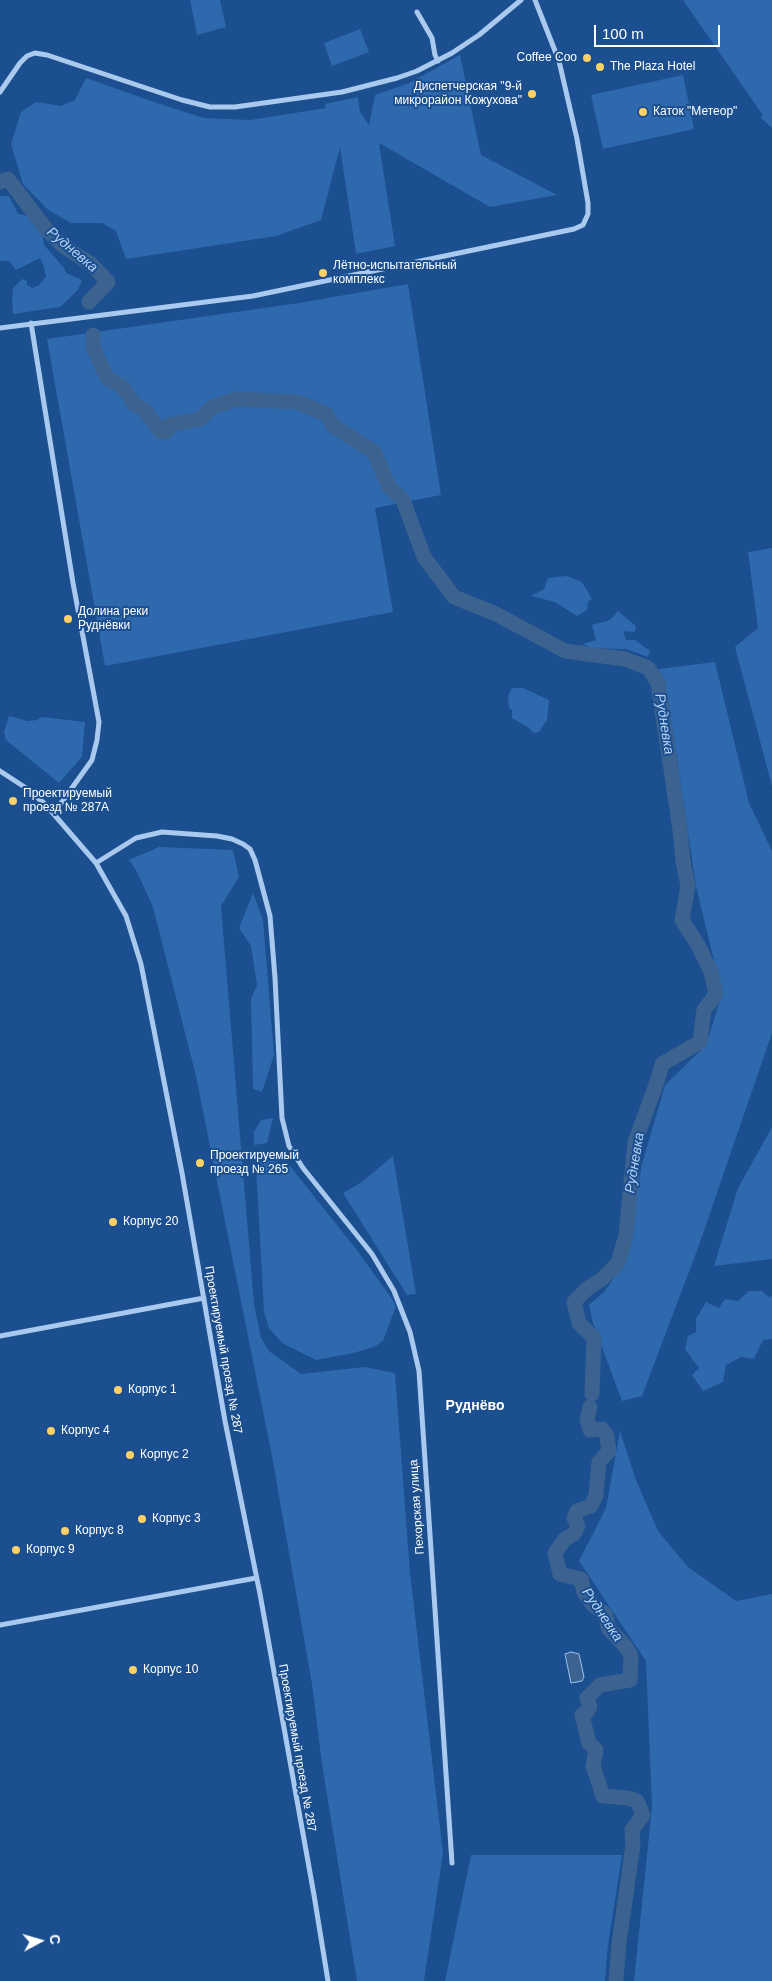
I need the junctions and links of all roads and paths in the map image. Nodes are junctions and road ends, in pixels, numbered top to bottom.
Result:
1 (521, 0) edge
2 (535, 0) edge
3 (417, 12) dead end
4 (438, 61) junction
5 (0, 92) edge
6 (31, 324) junction
7 (0, 328) edge
8 (0, 771) edge
9 (54, 813) junction
10 (96, 863) junction
11 (204, 1298) junction
12 (0, 1336) edge
13 (256, 1578) junction
14 (0, 1625) edge
15 (452, 1863) dead end
16 (328, 1981) edge

1 - 4 street
2 - 6 street
3 - 4 street
4 - 5 street
6 - 7 street
6 - 9 street
8 - 9 street, Проектируемый проезд № 287
9 - 10 street, Проектируемый проезд № 287
10 - 11 street, Проектируемый проезд № 287
10 - 15 street, Пехорская улица
11 - 12 street
11 - 13 street, Проектируемый проезд № 287
13 - 14 street
13 - 16 street, Проектируемый проезд № 287

